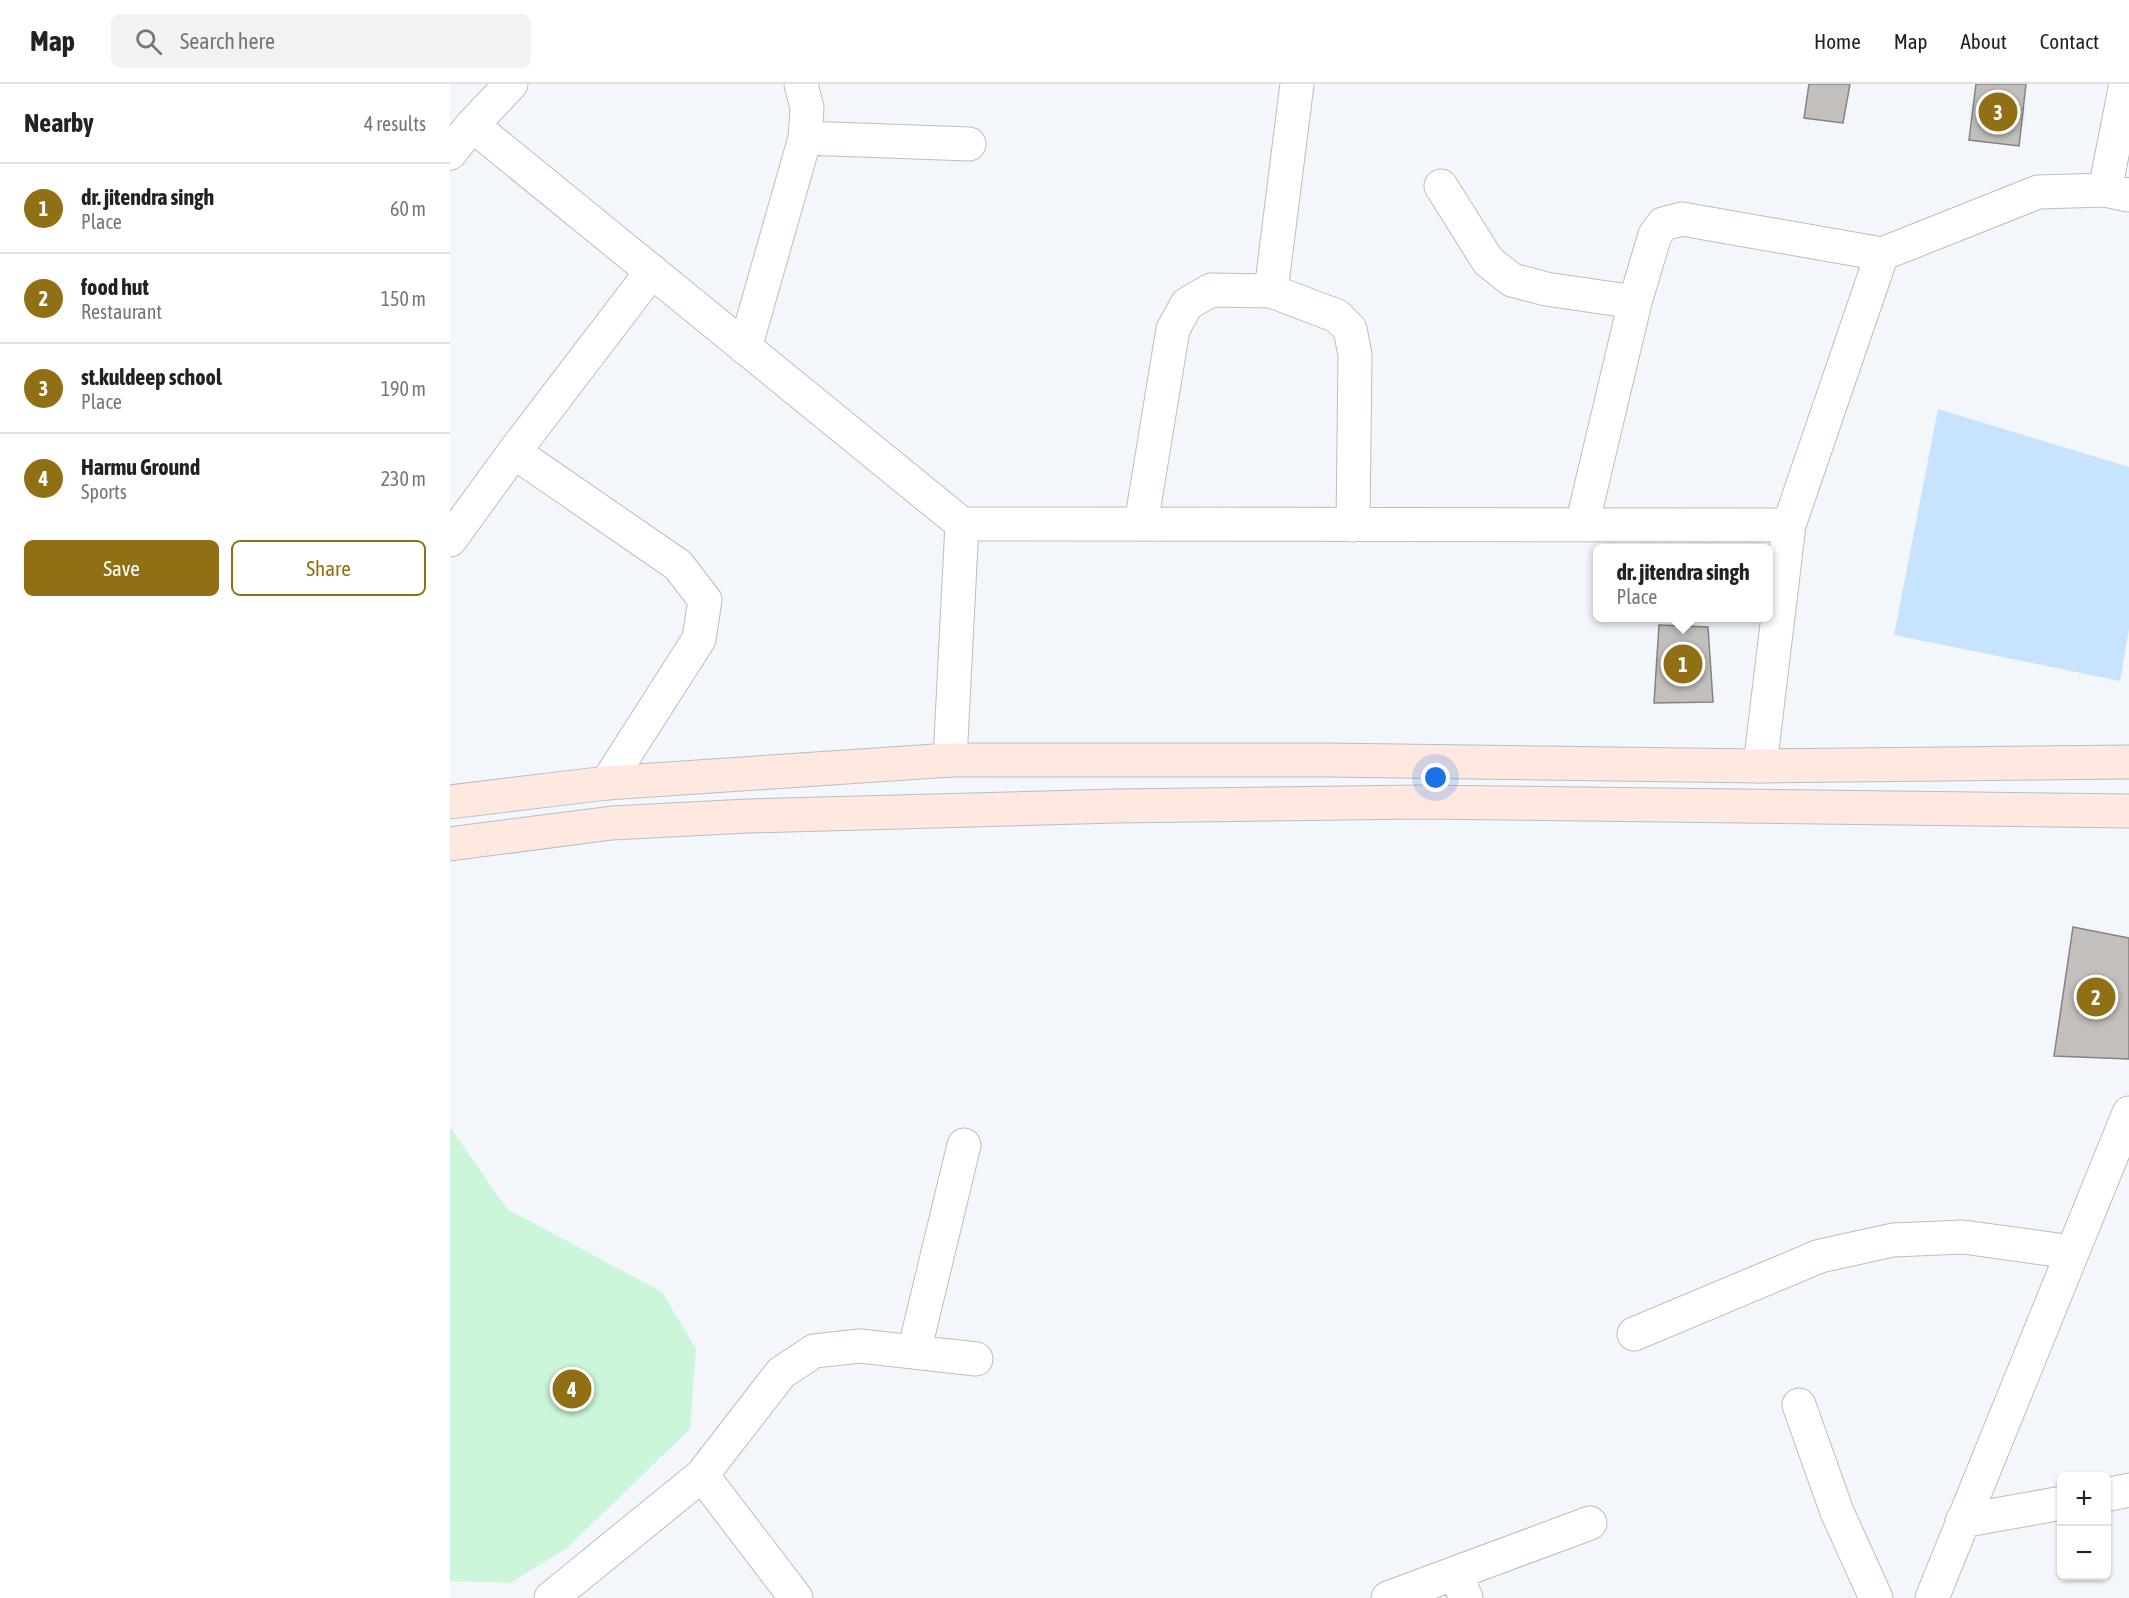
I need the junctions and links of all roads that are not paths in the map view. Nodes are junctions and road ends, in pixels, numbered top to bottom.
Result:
1 (511, 84) edge
2 (801, 84) edge
3 (1297, 84) edge
4 (2127, 84) edge
5 (472, 125) junction
6 (805, 138) junction
7 (969, 144) dead end
8 (450, 153) edge
9 (1442, 186) dead end
10 (2117, 192) edge
11 (1882, 254) junction
12 (652, 271) junction
13 (1271, 291) junction
14 (1635, 302) junction
15 (745, 348) junction
16 (514, 452) junction
17 (962, 524) junction
18 (1141, 524) junction
19 (1353, 525) junction
20 (1582, 525) junction
21 (1789, 525) junction
22 (450, 540) edge
23 (950, 760) junction
24 (2129, 762) edge
25 (1760, 766) junction
26 (607, 783) junction
27 (450, 802) edge
28 (2129, 811) edge
29 (450, 844) edge
30 (2129, 1113) edge
31 (964, 1145) dead end
32 (2072, 1252) junction
33 (1634, 1334) dead end
34 (915, 1352) junction
35 (976, 1359) dead end
36 (1799, 1405) dead end
37 (702, 1475) junction
38 (2129, 1490) edge
39 (2111, 1494) edge
40 (2057, 1504) edge
41 (1962, 1521) junction
42 (1590, 1523) dead end
43 (1460, 1585) edge
44 (551, 1598) edge
45 (796, 1598) edge
46 (1388, 1598) edge
47 (1876, 1598) edge
48 (1932, 1598) edge

1 - 5 street
2 - 6 street
3 - 13 street
4 - 10 street
5 - 8 street
5 - 12 street
6 - 7 street
6 - 15 street
9 - 14 street
10 - 11 street
11 - 14 street
11 - 21 street
12 - 15 street
12 - 16 street
13 - 18 street
13 - 19 street
14 - 20 street
15 - 17 street
16 - 22 street
16 - 26 street
17 - 18 street
17 - 23 street
18 - 19 street
19 - 20 street
20 - 21 street
21 - 25 street
23 - 25 main road
23 - 26 main road
24 - 25 main road
26 - 27 main road
28 - 29 main road
30 - 32 street
31 - 34 street
32 - 33 street
32 - 41 street
34 - 35 street
34 - 37 street
36 - 47 street
37 - 44 street
37 - 45 street
38 - 39 street
40 - 41 street
41 - 48 street
42 - 43 street
43 - 46 street

